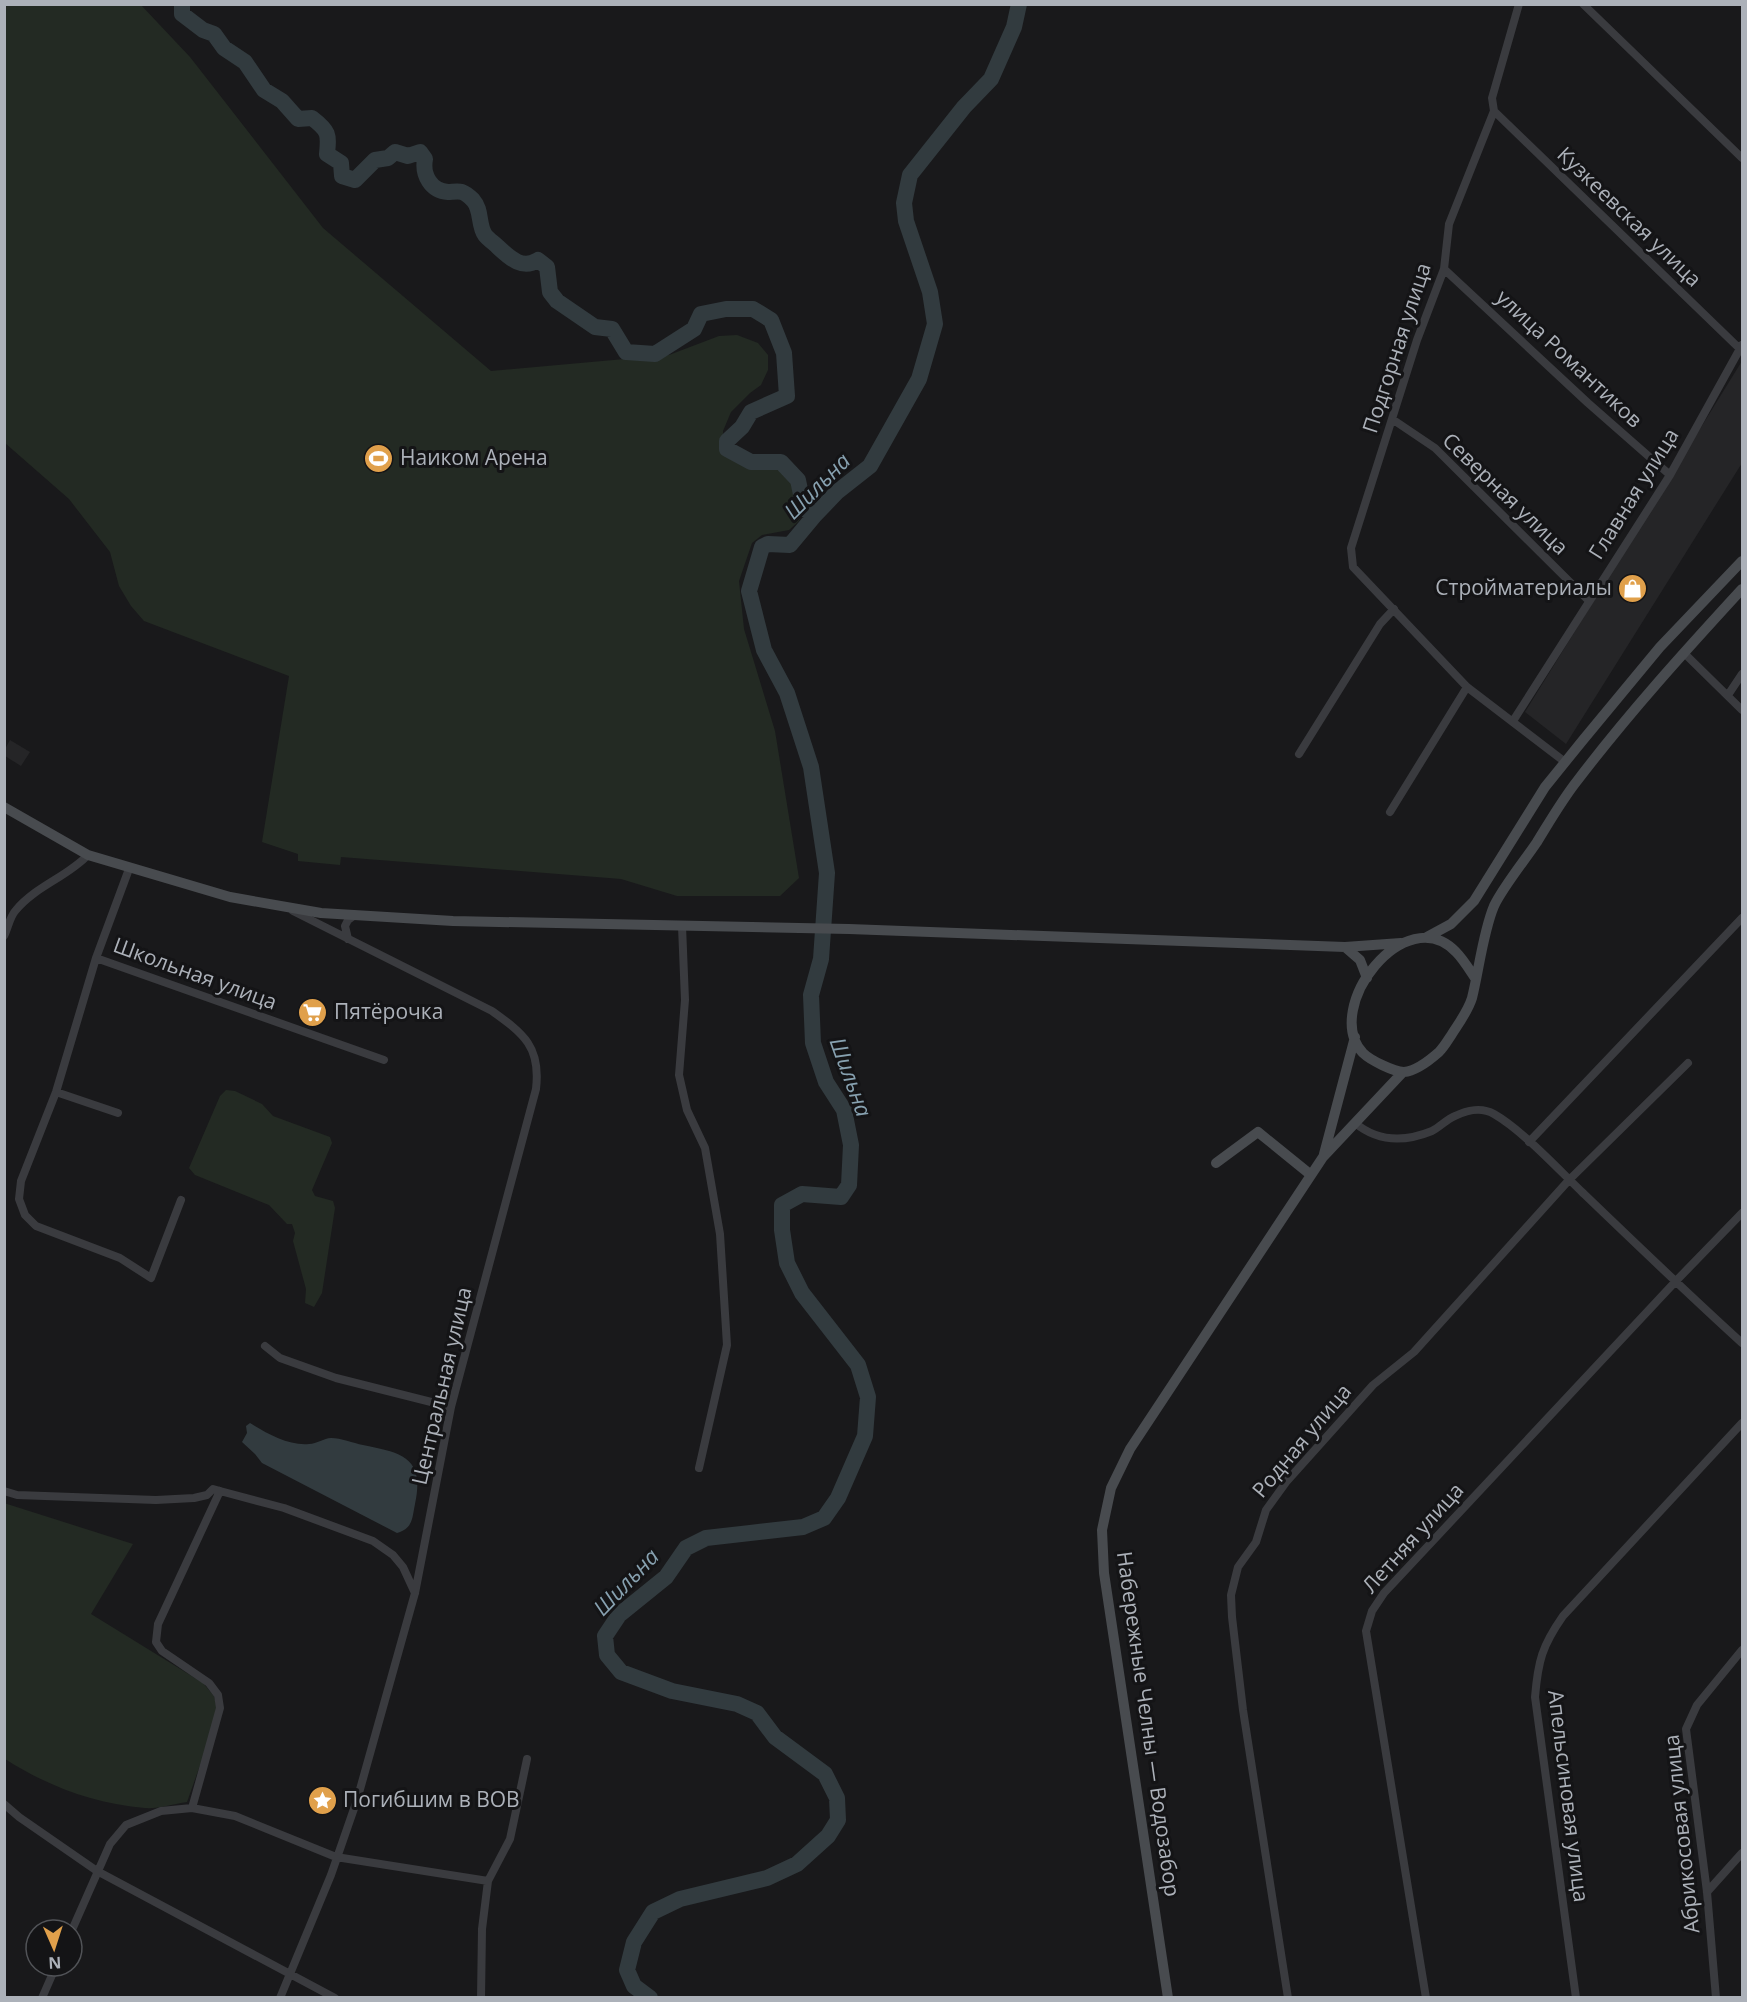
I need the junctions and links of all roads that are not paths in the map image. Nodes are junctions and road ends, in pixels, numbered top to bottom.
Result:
1 (1519, 4) edge
2 (1583, 4) edge
3 (1494, 111) junction
4 (1743, 158) edge
5 (1444, 269) junction
6 (1741, 347) edge
7 (1392, 419) junction
8 (1670, 475) junction
9 (1743, 561) edge
10 (1743, 589) edge
11 (1588, 601) junction
12 (1394, 609) junction
13 (1684, 653) junction
14 (1743, 674) edge
15 (1467, 687) junction
16 (1728, 695) junction
17 (1743, 710) edge
18 (1512, 721) junction
19 (1299, 754) dead end
20 (1565, 762) junction
21 (4, 807) edge
22 (1390, 812) dead end
23 (88, 855) junction
24 (129, 869) junction
25 (289, 909) junction
26 (356, 915) junction
27 (1743, 918) edge
28 (682, 926) junction
29 (4, 936) edge
30 (1427, 937) junction
31 (348, 939) junction
32 (1401, 944) junction
33 (1345, 947) junction
34 (96, 958) junction
35 (1367, 978) junction
36 (1475, 978) junction
37 (1355, 1037) junction
38 (384, 1060) dead end
39 (1688, 1063) dead end
40 (1404, 1072) junction
41 (56, 1092) junction
42 (118, 1113) dead end
43 (1355, 1123) junction
44 (1529, 1142) junction
45 (1323, 1157) junction
46 (1216, 1163) dead end
47 (1311, 1175) junction
48 (1569, 1180) junction
49 (182, 1200) dead end
50 (1743, 1213) edge
51 (1675, 1282) junction
52 (1743, 1343) edge
53 (265, 1346) dead end
54 (451, 1407) junction
55 (1743, 1423) edge
56 (699, 1468) dead end
57 (4, 1491) edge
58 (220, 1491) junction
59 (403, 1567) junction
60 (421, 1571) junction
61 (415, 1593) junction
62 (1743, 1650) edge
63 (527, 1759) dead end
64 (4, 1804) edge
65 (192, 1808) junction
66 (1743, 1853) edge
67 (336, 1857) junction
68 (97, 1871) junction
69 (488, 1881) junction
70 (1707, 1892) junction
71 (77, 1918) edge
72 (290, 1972) junction
73 (51, 1978) edge
74 (42, 1998) edge
75 (280, 1998) edge
76 (335, 1998) edge
77 (481, 1998) edge
78 (1168, 1998) edge
79 (1288, 1998) edge
80 (1426, 1998) edge
81 (1576, 1998) edge
82 (1716, 1998) edge

1 - 3 street, Подгорная улица
2 - 4 street
3 - 5 street, Подгорная улица
3 - 6 street, Кузкеевская улица
5 - 7 street, Подгорная улица
5 - 8 street, улица Романтиков
6 - 8 street, Главная улица
7 - 11 street, Северная улица
7 - 12 street, Подгорная улица
8 - 11 street, Главная улица
9 - 20 main road, Набережные Челны — Водозабор
10 - 13 main road, Набережные Челны — Водозабор
11 - 18 street, Главная улица
12 - 15 street
12 - 19 street
13 - 16 street
13 - 36 main road, Набережные Челны — Водозабор
14 - 16 street
15 - 18 street
15 - 22 street
16 - 17 street
18 - 20 street
20 - 30 main road, Набережные Челны — Водозабор
21 - 23 main road
23 - 24 main road
23 - 29 street
24 - 25 main road
24 - 34 street, Школьная улица
25 - 26 main road
25 - 31 street, Центральная улица
26 - 28 main road
26 - 31 street
27 - 44 street
28 - 33 main road
28 - 56 street
30 - 32 main road, Набережные Челны — Водозабор
30 - 36 main road
31 - 54 street, Центральная улица
32 - 33 main road
32 - 35 main road, Набережные Челны — Водозабор
33 - 35 main road
34 - 38 street, Школьная улица
34 - 41 street, Школьная улица
35 - 37 main road, Набережные Челны — Водозабор
36 - 40 main road, Набережные Челны — Водозабор
37 - 40 main road
37 - 45 main road, Набережные Челны — Водозабор
39 - 48 street, Родная улица
40 - 43 main road, Набережные Челны — Водозабор
41 - 42 street
41 - 49 street, Школьная улица
43 - 44 street
43 - 45 main road, Набережные Челны — Водозабор
44 - 48 street
45 - 47 main road, Набережные Челны — Водозабор
46 - 47 main road
47 - 78 main road, Набережные Челны — Водозабор
48 - 51 street
48 - 79 street, Родная улица
50 - 51 street, Летняя улица
51 - 52 street
51 - 80 street, Летняя улица
53 - 54 street
54 - 60 street, Центральная улица
55 - 81 street, Апельсиновая улица
57 - 58 street
58 - 59 street
58 - 65 street
59 - 60 street
59 - 61 street
60 - 61 street, Центральная улица
61 - 67 street, Центральная улица
62 - 70 street, Абрикосовая улица
63 - 69 street
64 - 68 street
65 - 67 street
65 - 68 street
66 - 70 street
67 - 69 street
67 - 72 street, Центральная улица
68 - 71 street
68 - 72 street
69 - 77 street
70 - 82 street, Абрикосовая улица
72 - 75 street, Центральная улица
72 - 76 street
73 - 74 street

